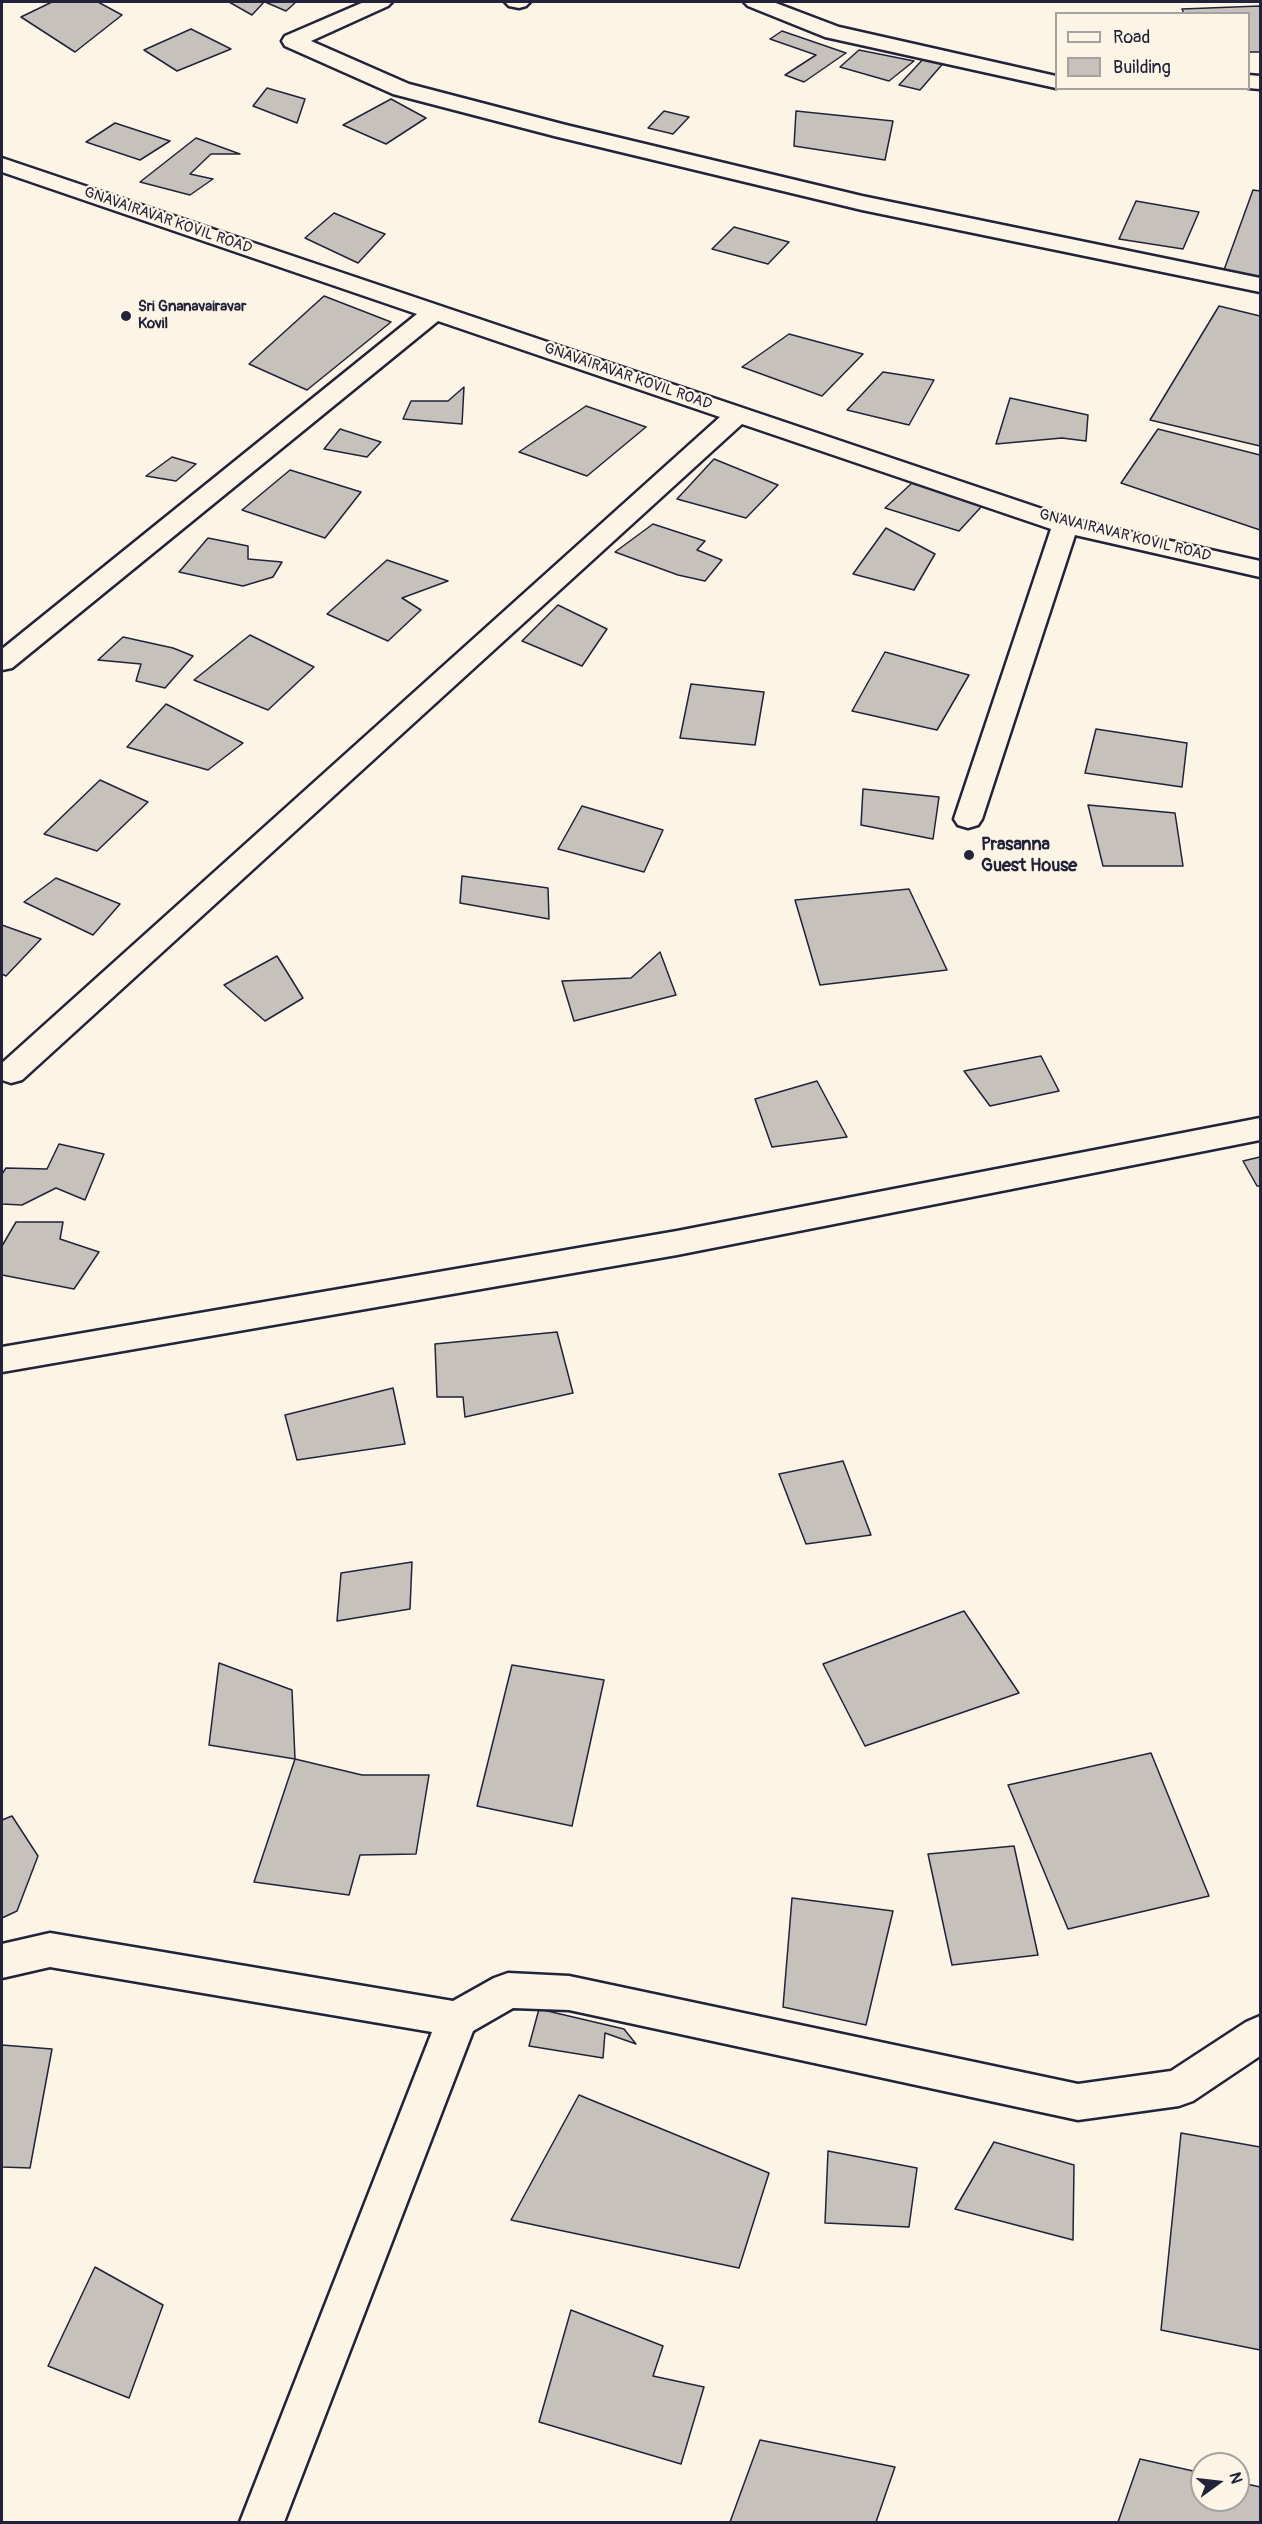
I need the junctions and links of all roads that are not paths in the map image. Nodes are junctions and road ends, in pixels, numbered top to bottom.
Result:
1 (381, 2) edge
2 (755, 2) edge
3 (1055, 82) edge
4 (2, 165) edge
5 (1260, 285) edge
6 (435, 311) junction
7 (738, 414) junction
8 (1065, 525) junction
9 (1260, 569) edge
10 (2, 662) edge
11 (968, 819) dead end
12 (11, 1072) dead end
13 (1260, 1129) edge
14 (2, 1360) edge
15 (2, 1961) edge
16 (458, 2019) junction
17 (1260, 2034) edge
18 (262, 2523) edge

1 - 5 street
2 - 3 street
4 - 6 street, GNAVAIRAVAR KOVIL ROAD
6 - 7 street, GNAVAIRAVAR KOVIL ROAD
6 - 10 street
7 - 8 street, GNAVAIRAVAR KOVIL ROAD
7 - 12 street
8 - 9 street, GNAVAIRAVAR KOVIL ROAD
8 - 11 street
13 - 14 street
15 - 16 street
16 - 17 street
16 - 18 street

